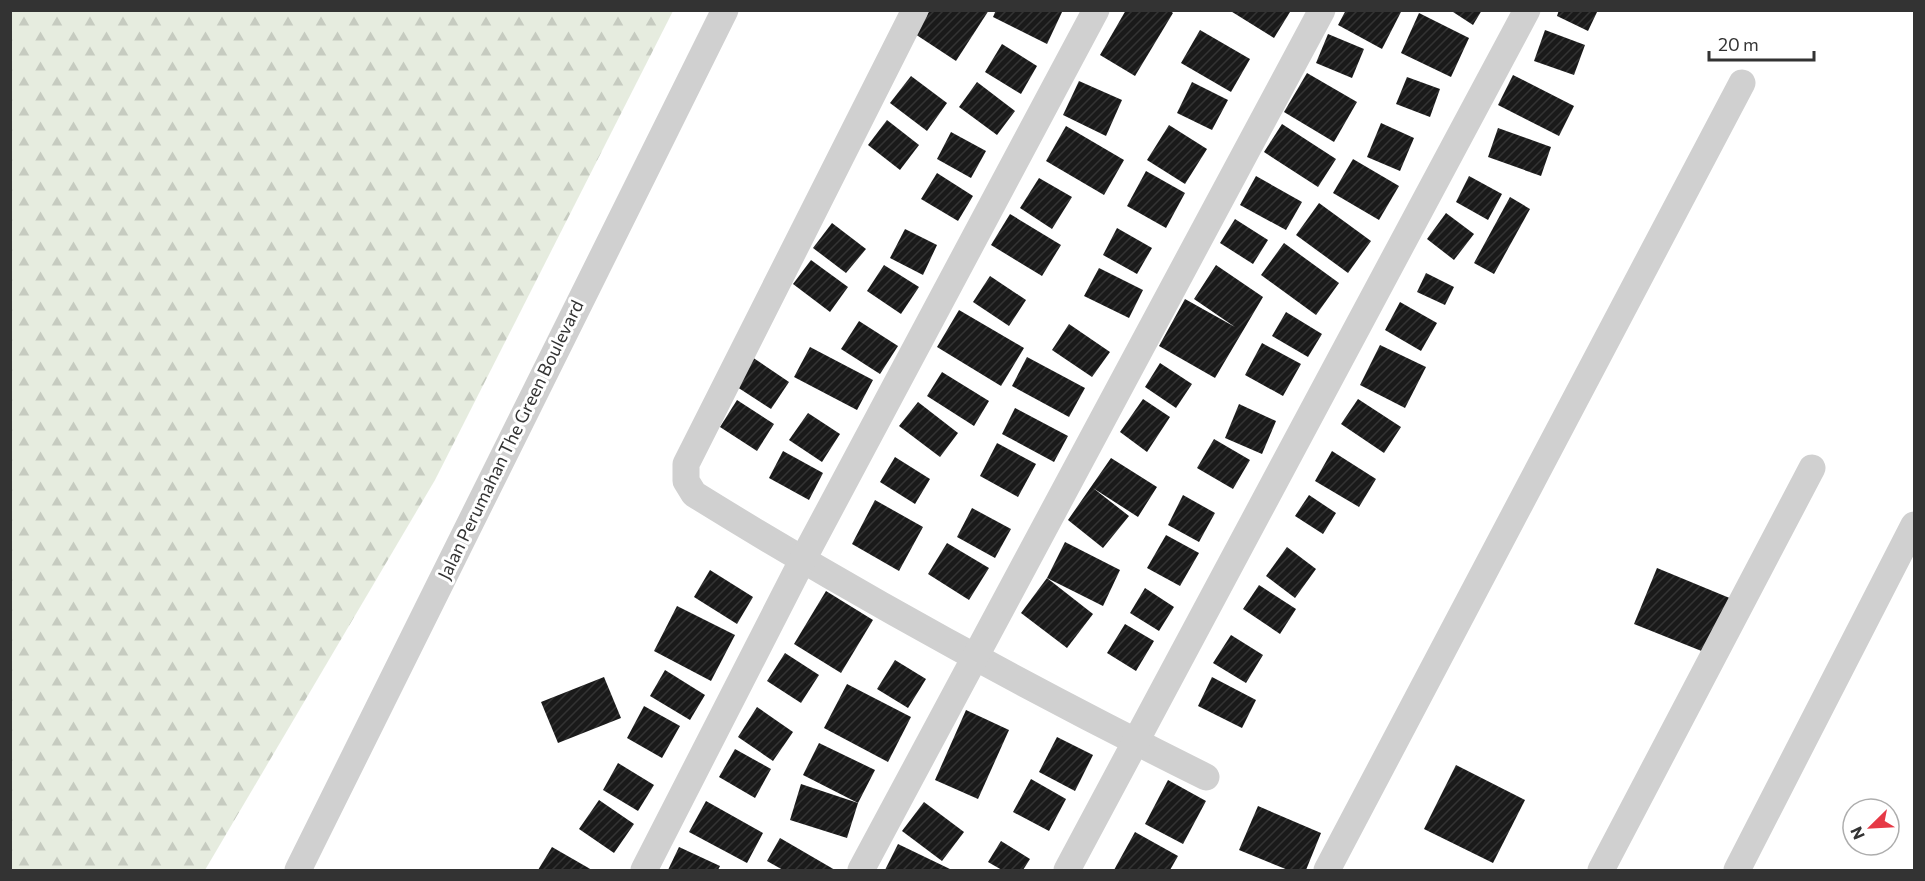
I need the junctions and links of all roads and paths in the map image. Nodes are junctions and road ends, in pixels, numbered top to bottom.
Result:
1 (725, 10) edge
2 (915, 10) edge
3 (1096, 10) edge
4 (1322, 10) edge
5 (1527, 10) edge
6 (1742, 83) dead end
7 (1812, 468) dead end
8 (1914, 525) edge
9 (802, 561) junction
10 (973, 657) junction
11 (1135, 741) junction
12 (1206, 777) dead end
13 (298, 870) edge
14 (644, 870) edge
15 (861, 870) edge
16 (1067, 870) edge
17 (1327, 870) edge
18 (1601, 870) edge
19 (1737, 870) edge

1 - 13 street, Jalan Perumahan The Green Boulevard
2 - 9 street
3 - 9 street
4 - 10 street
5 - 11 street
6 - 17 street
7 - 18 street
8 - 19 street
9 - 10 street
9 - 14 street
10 - 11 street
10 - 15 street
11 - 12 street
11 - 16 street

